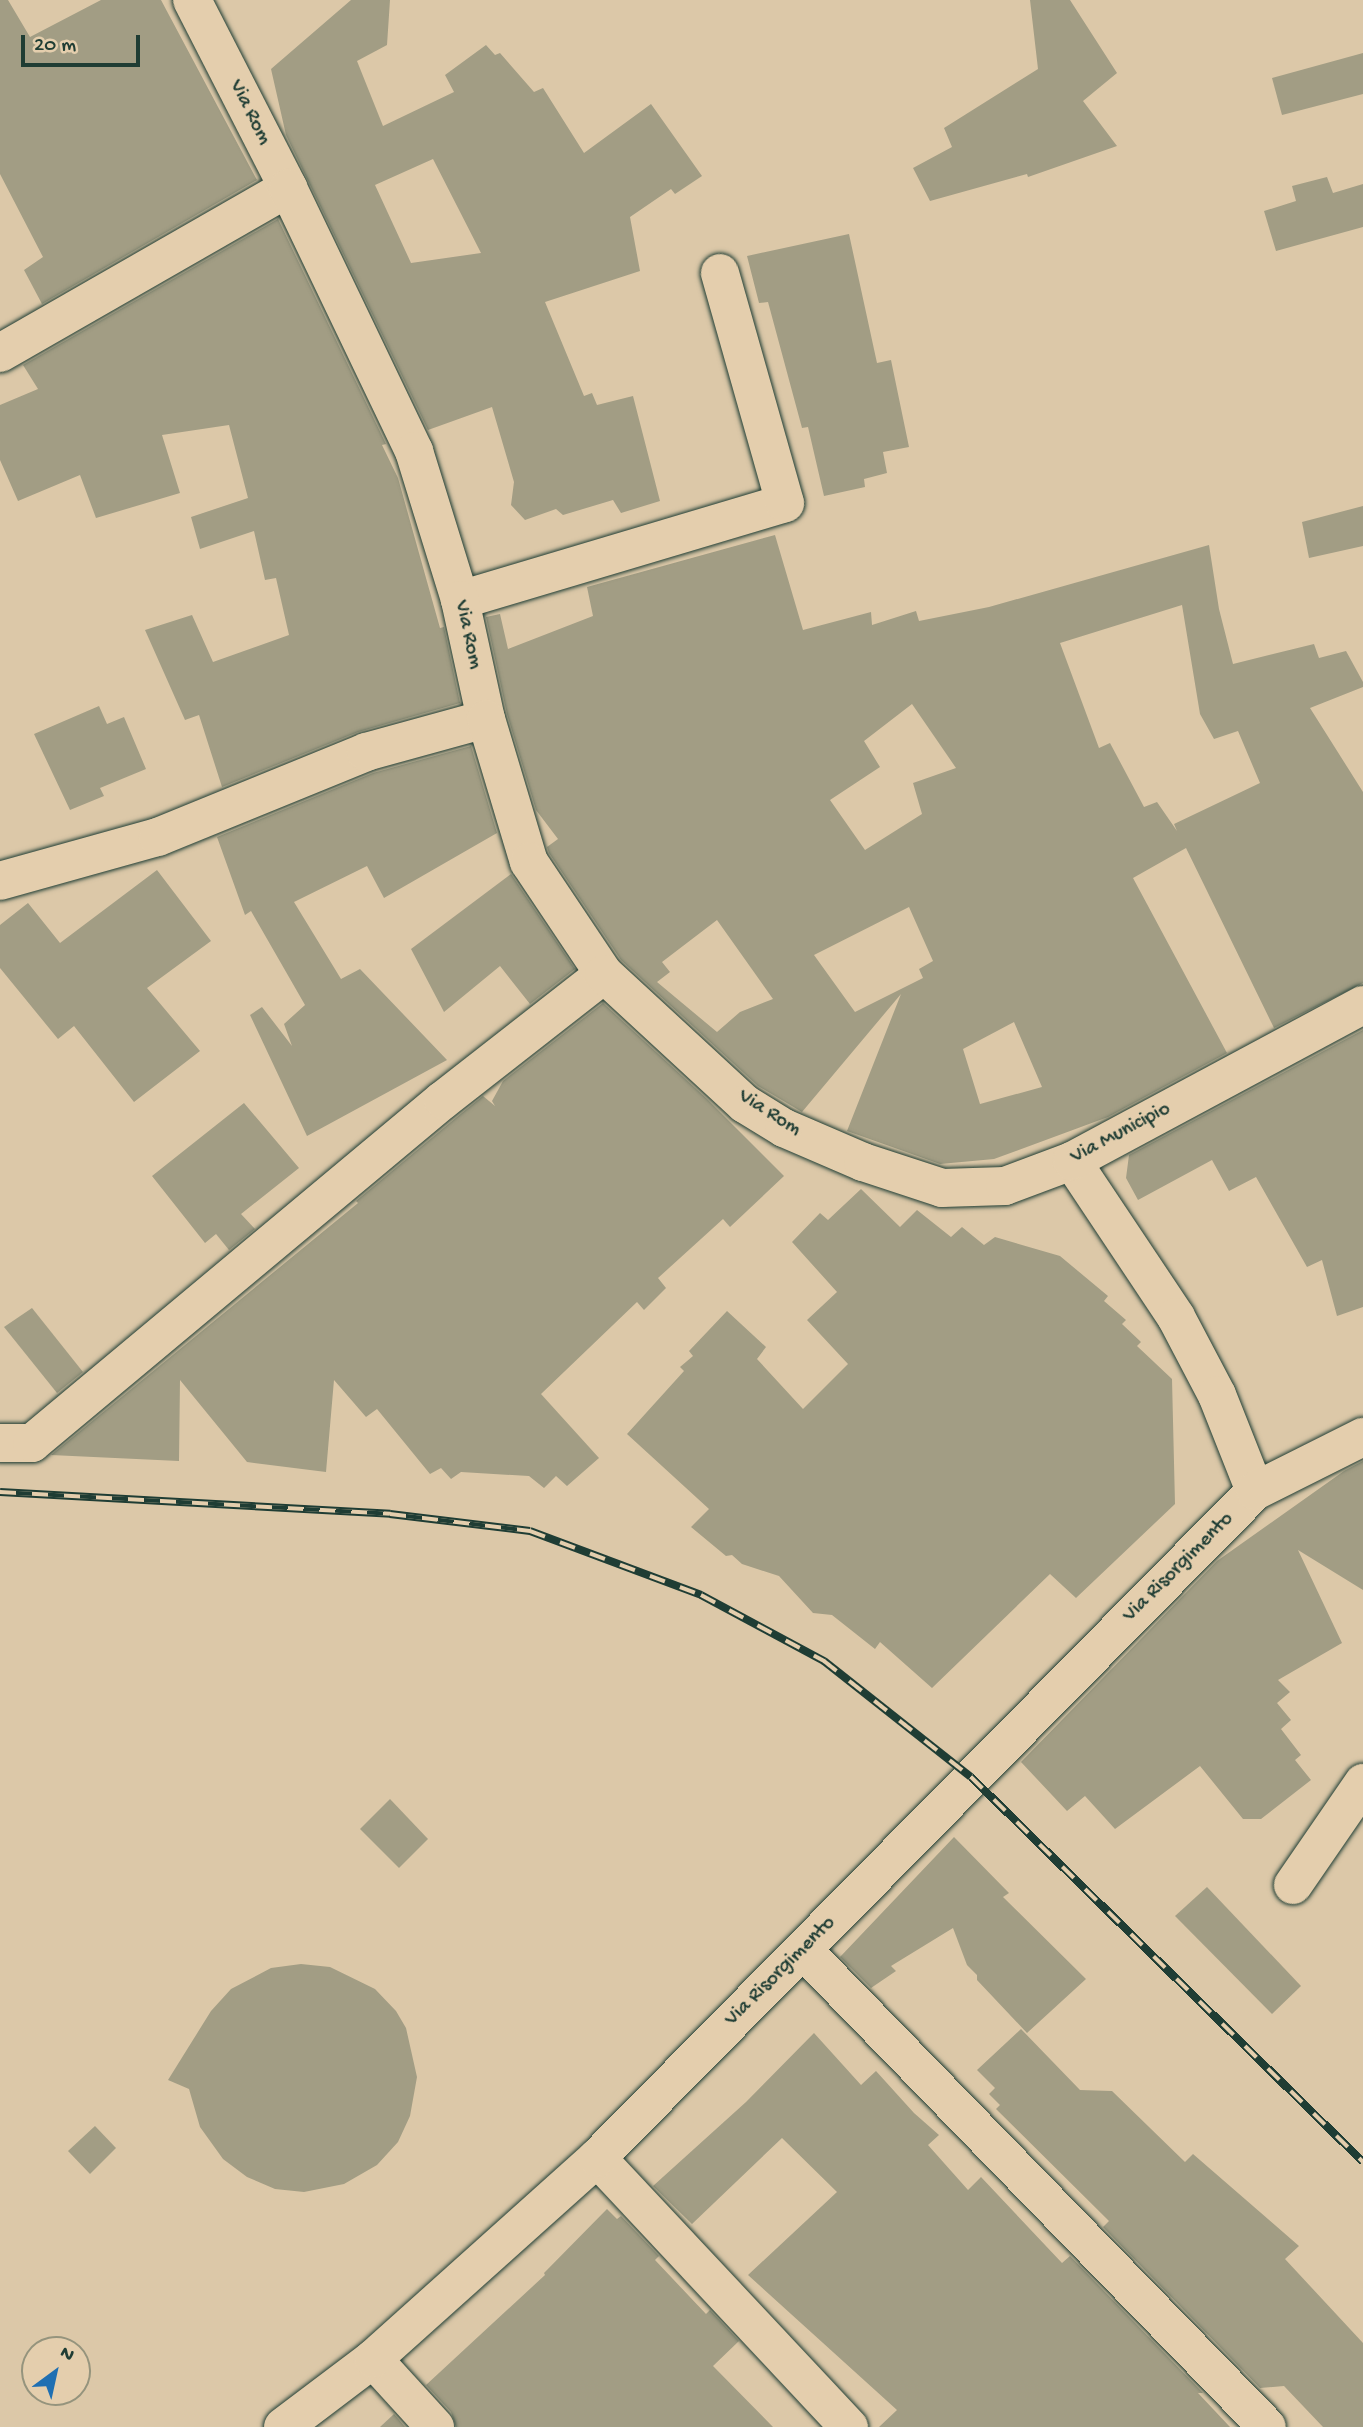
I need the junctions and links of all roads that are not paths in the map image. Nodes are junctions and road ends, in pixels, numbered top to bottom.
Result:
1 (192, 0) edge
2 (288, 188) junction
3 (720, 273) dead end
4 (0, 353) edge
5 (460, 600) junction
6 (486, 719) junction
7 (0, 881) edge
8 (604, 974) junction
9 (1363, 1005) edge
10 (1072, 1161) junction
11 (863, 1162) joint
12 (1363, 1437) edge
13 (0, 1443) edge
14 (1255, 1491) junction
15 (1363, 1783) edge
16 (1293, 1885) dead end
17 (803, 1950) junction
18 (597, 2158) junction
19 (373, 2359) junction
20 (283, 2427) edge
21 (435, 2427) edge
22 (849, 2427) edge
23 (1267, 2427) edge

1 - 2 street, Via Rom
2 - 4 street
2 - 5 street, Via Rom
3 - 5 street
5 - 6 street, Via Rom
6 - 7 street
6 - 8 street, Via Rom
8 - 11 street, Via Rom
8 - 13 street
9 - 10 street, Via Municipio
10 - 11 street, Via Municipio
10 - 14 street
12 - 14 street, Via Risorgimento
14 - 17 street, Via Risorgimento
15 - 16 street
17 - 18 street, Via Risorgimento
17 - 23 street
18 - 19 street, Via Risorgimento
18 - 22 street
19 - 20 street, Via Risorgimento
19 - 21 street

